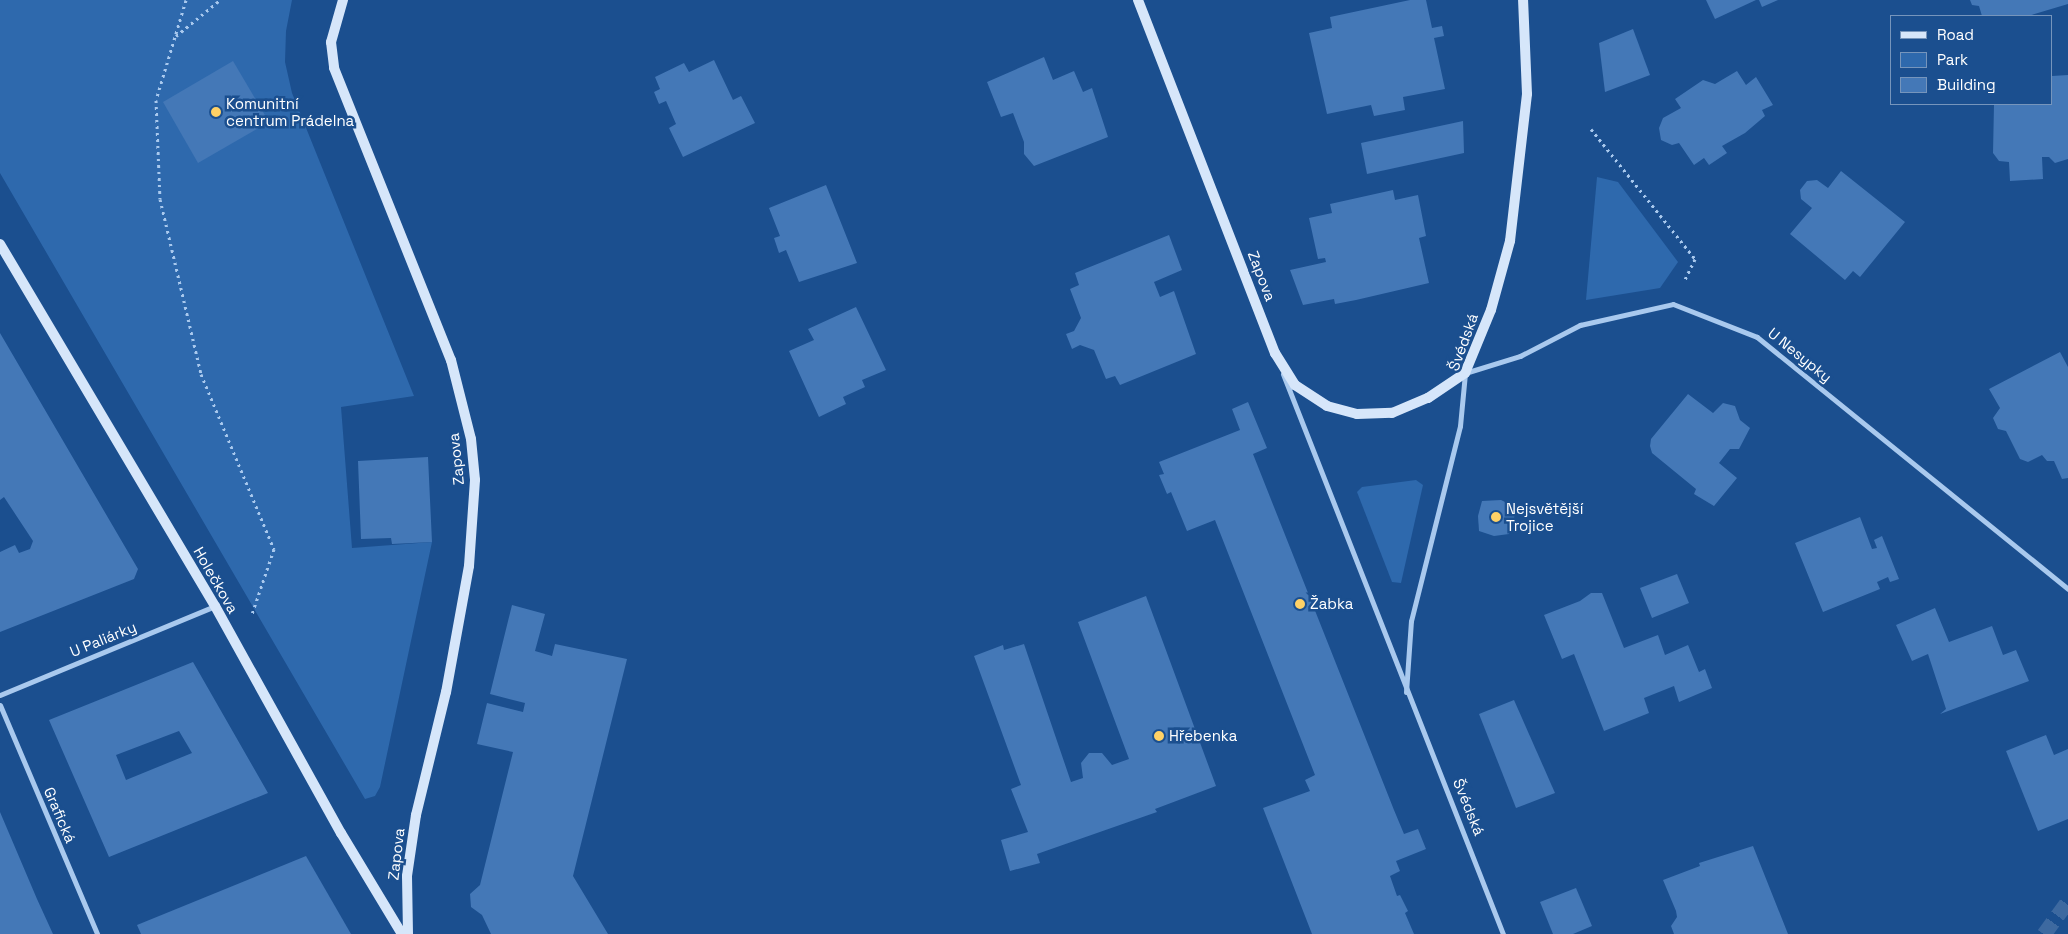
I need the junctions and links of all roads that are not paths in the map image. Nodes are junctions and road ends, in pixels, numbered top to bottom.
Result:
1 (343, 0) edge
2 (1138, 0) edge
3 (1523, 0) edge
4 (0, 244) edge
5 (1275, 353) junction
6 (1465, 373) junction
7 (2068, 589) edge
8 (214, 606) junction
9 (1406, 692) junction
10 (0, 695) edge
11 (0, 705) edge
12 (97, 934) edge
13 (402, 934) edge
14 (408, 934) edge
15 (1503, 934) edge

1 - 14 street, Zapova
2 - 5 street, Zapova
3 - 6 street, Švédská
4 - 8 street, Holečkova
5 - 6 street, Zapova
5 - 9 street, Švédská
6 - 7 street, U Nesypky
6 - 9 street, Švédská
8 - 10 street, U Paliárky
8 - 13 street, Holečkova
9 - 15 street, Švédská
11 - 12 street, Grafická

